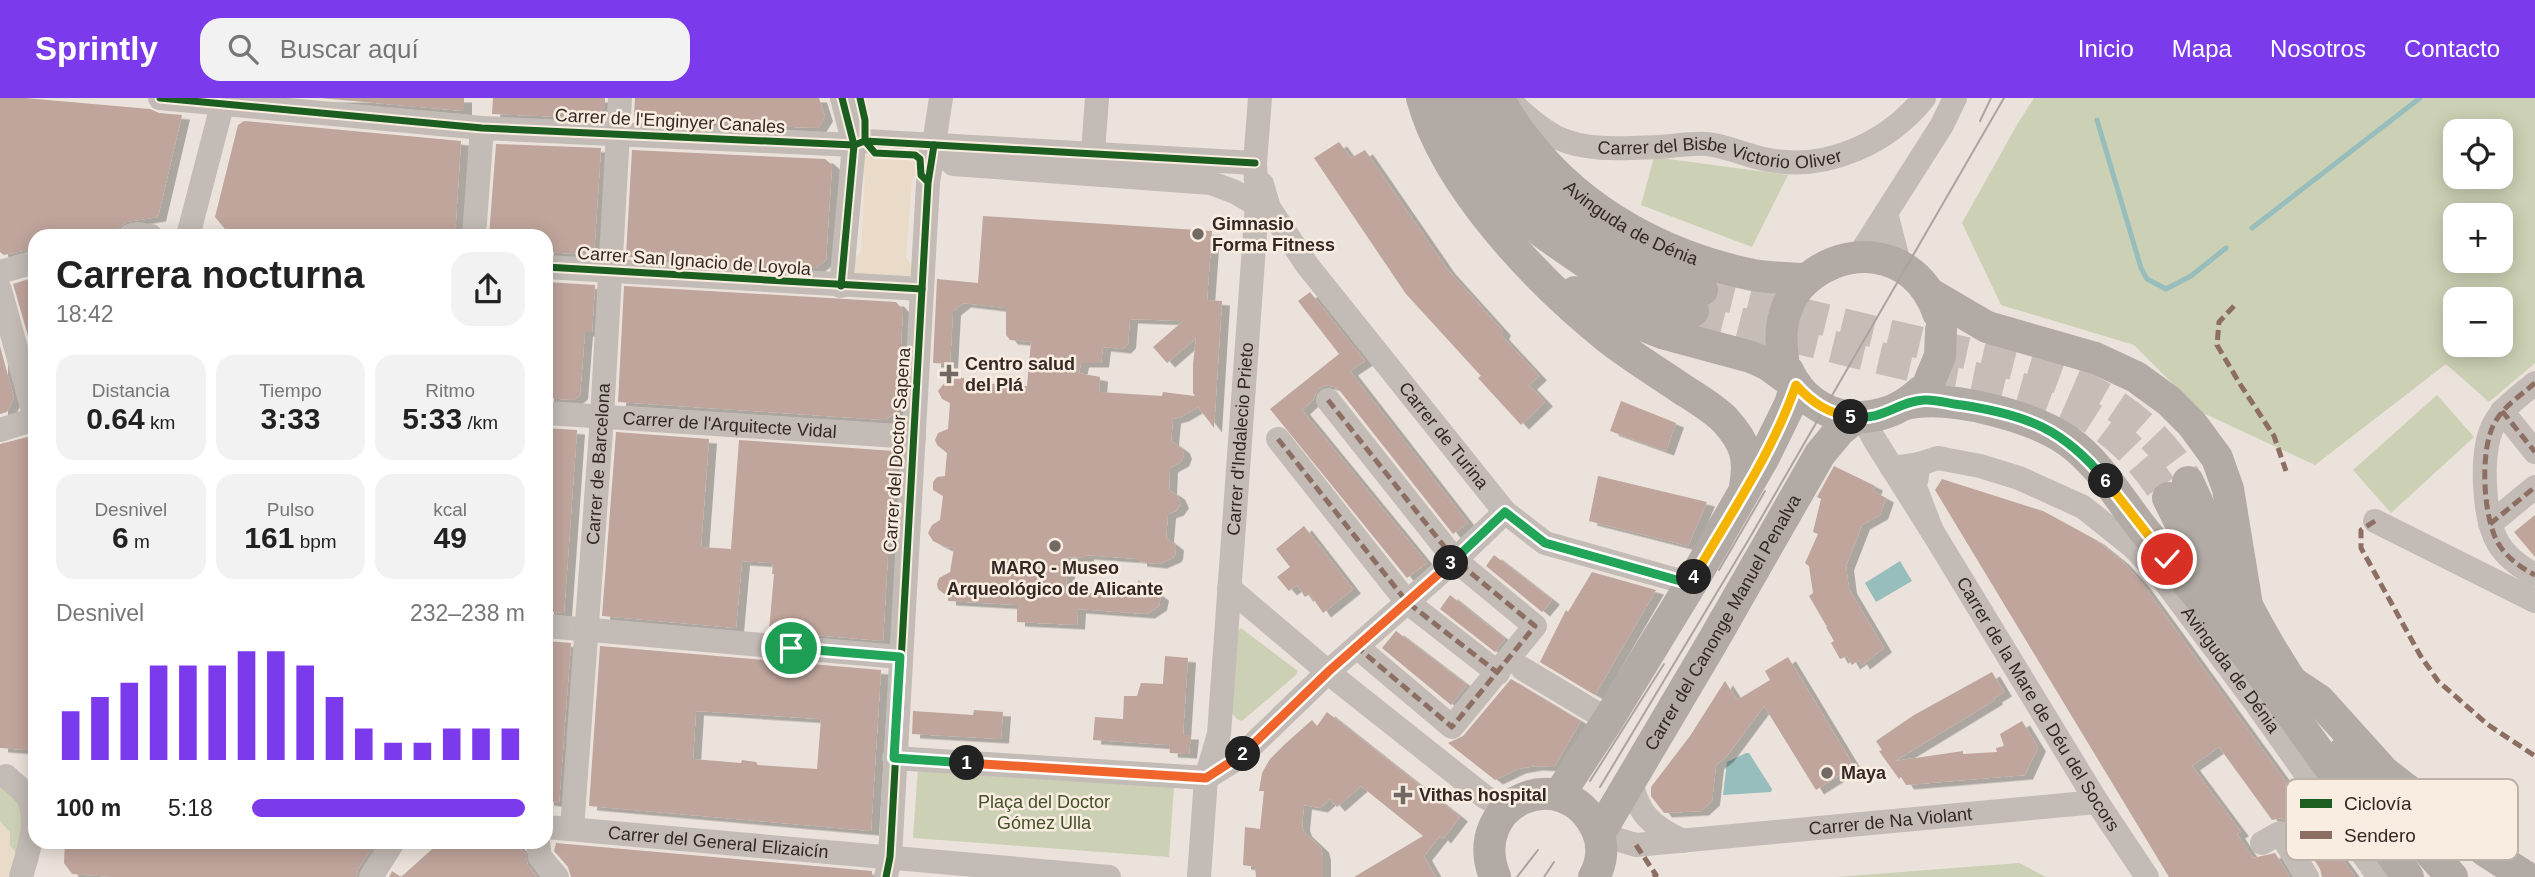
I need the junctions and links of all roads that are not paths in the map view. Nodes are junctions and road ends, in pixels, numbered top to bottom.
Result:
1 (160, 98) edge
2 (620, 98) edge
3 (842, 98) edge
4 (941, 98) edge
5 (1097, 98) edge
6 (1260, 98) edge
7 (1422, 98) edge
8 (1448, 98) edge
9 (1473, 98) edge
10 (1499, 98) edge
11 (1507, 98) edge
12 (1924, 98) edge
13 (1955, 98) edge
14 (223, 101) edge
15 (482, 128) junction
16 (616, 135) junction
17 (859, 143) junction
18 (934, 145) junction
19 (1093, 152) junction
20 (1255, 163) junction
21 (1211, 183) junction
22 (1257, 205) junction
23 (1886, 213) junction
24 (190, 229) edge
25 (475, 229) edge
26 (1514, 248) junction
27 (1858, 257) junction
28 (1252, 258) junction
29 (28, 264) edge
30 (1307, 265) junction
31 (553, 267) edge
32 (1900, 267) junction
33 (610, 270) junction
34 (0, 272) edge
35 (1801, 284) junction
36 (841, 286) junction
37 (922, 289) junction
38 (0, 290) edge
39 (1929, 293) junction
40 (1790, 371) junction
41 (2535, 383) edge
42 (28, 393) edge
43 (1328, 400) dead end
44 (1906, 404) junction
45 (2502, 411) junction
46 (553, 414) edge
47 (602, 417) junction
48 (1860, 418) junction
49 (28, 421) edge
50 (0, 430) edge
51 (914, 437) junction
52 (1278, 439) dead end
53 (2535, 452) edge
54 (1919, 464) junction
55 (1892, 468) junction
56 (2535, 486) edge
57 (1745, 487) junction
58 (1505, 512) junction
59 (2375, 521) dead end
60 (2490, 524) junction
61 (1932, 531) junction
62 (1455, 560) junction
63 (2533, 571) edge
64 (1691, 584) junction
65 (1229, 588) junction
66 (2535, 601) edge
67 (1407, 602) junction
68 (2247, 605) junction
69 (553, 627) edge
70 (586, 629) junction
71 (1357, 647) junction
72 (900, 657) junction
73 (2250, 660) junction
74 (1523, 669) dead end
75 (1329, 671) junction
76 (1498, 673) junction
77 (2292, 682) junction
78 (1608, 720) junction
79 (894, 758) junction
80 (3, 776) edge
81 (1206, 778) junction
82 (28, 779) edge
83 (2310, 779) edge
84 (2337, 779) edge
85 (2364, 779) edge
86 (2393, 779) edge
87 (1631, 780) junction
88 (1559, 795) junction
89 (28, 799) edge
90 (2097, 802) junction
91 (1506, 809) junction
92 (553, 828) edge
93 (572, 829) junction
94 (1599, 834) junction
95 (1683, 841) junction
96 (2262, 843) dead end
97 (2286, 843) edge
98 (1636, 845) junction
99 (28, 848) edge
100 (39, 849) edge
101 (389, 849) edge
102 (539, 849) edge
103 (2297, 860) edge
104 (2367, 860) edge
105 (2396, 860) edge
106 (2437, 860) edge
107 (2499, 860) edge
108 (888, 867) edge
109 (1488, 873) edge
110 (1595, 874) edge
111 (22, 877) edge
112 (33, 877) edge
113 (371, 877) edge
114 (558, 877) edge
115 (1109, 877) edge
116 (1199, 877) edge
117 (2147, 877) edge
118 (2307, 877) edge
119 (2379, 877) edge
120 (2408, 877) edge
121 (2452, 877) edge
122 (2526, 877) edge

1 - 14 street, Carrer de l'Enginyer Canales
2 - 16 street, Carrer de Barcelona
3 - 17 street
4 - 18 street, Carrer del Doctor Sapena
5 - 19 street
6 - 20 street, Carrer d'Indalecio Prieto
7 - 26 main road
8 - 9 main road, Avinguda de Dénia
10 - 35 main road, Avinguda de Dénia
11 - 12 street, Carrer del Bisbe Victorio Oliver
13 - 23 street
14 - 15 street, Carrer de l'Enginyer Canales
14 - 24 street
15 - 16 street, Carrer de l'Enginyer Canales
15 - 25 street
16 - 17 street, Carrer de l'Enginyer Canales
16 - 33 street, Carrer de Barcelona
17 - 18 street, Carrer de l'Enginyer Canales
17 - 36 street
18 - 19 street
18 - 21 street
18 - 37 street, Carrer del Doctor Sapena
19 - 20 street
20 - 21 street
20 - 22 street, Carrer d'Indalecio Prieto
20 - 30 street, Carrer de Turina
21 - 22 street
22 - 28 street, Carrer d'Indalecio Prieto
23 - 27 street
23 - 32 street
26 - 40 main road
26 - 57 main road
27 - 32 main road
27 - 35 main road
28 - 30 street, Carrer de Turina
28 - 65 street, Carrer d'Indalecio Prieto
29 - 34 street
30 - 58 street, Carrer de Turina
31 - 33 street, Carrer San Ignacio de Loyola
32 - 39 main road
33 - 36 street, Carrer San Ignacio de Loyola
33 - 47 street, Carrer de Barcelona
35 - 40 main road, bridge
36 - 37 street, Carrer San Ignacio de Loyola
37 - 51 street, Carrer del Doctor Sapena
38 - 42 street
39 - 44 main road, bridge
39 - 68 main road, Avinguda de Dénia
40 - 48 main road
40 - 57 main road
41 - 45 street
43 - 62 street
44 - 48 main road
44 - 73 main road, Avinguda de Dénia
45 - 53 street
45 - 60 street
46 - 47 street, Carrer de l'Arquitecte Vidal
47 - 51 street, Carrer de l'Arquitecte Vidal
47 - 70 street, Carrer de Barcelona
48 - 55 street, Carrer de la Mare de Déu del Socors
48 - 87 main road, Carrer del Canonge Manuel Penalva
49 - 50 street
51 - 72 street, Carrer del Doctor Sapena
52 - 67 street
54 - 55 street, Avinguda de Dénia
54 - 61 street, Carrer de la Mare de Déu del Socors
54 - 83 street, Avinguda de Dénia
55 - 61 street, Carrer de la Mare de Déu del Socors
56 - 60 street
57 - 64 main road
58 - 62 street
58 - 64 street, Carrer de Turina
59 - 66 street
60 - 63 street
61 - 90 street, Carrer de la Mare de Déu del Socors
62 - 67 street
62 - 76 street
64 - 78 main road
65 - 75 street
65 - 81 street, Carrer d'Indalecio Prieto
67 - 71 street
67 - 76 street
68 - 73 main road, Avinguda de Dénia
68 - 77 main road, Avinguda de Dénia
69 - 70 street
70 - 72 street
70 - 93 street, Carrer de Barcelona
71 - 75 street
71 - 76 street
72 - 79 street, Carrer del Doctor Sapena
73 - 84 main road, Avinguda de Dénia
74 - 78 street
75 - 81 street
75 - 91 street
77 - 85 main road, Avinguda de Dénia
77 - 86 main road, Avinguda de Dénia
78 - 88 main road
79 - 81 street
79 - 108 street
80 - 82 street
80 - 89 street
81 - 116 street
87 - 94 main road, Carrer del Canonge Manuel Penalva
87 - 95 street
88 - 91 main road
88 - 94 main road
90 - 95 street, Carrer de Na Violant
90 - 117 street, Carrer de la Mare de Déu del Socors
91 - 109 main road
92 - 93 street, Carrer del General Elizaicín
93 - 108 street, Carrer del General Elizaicín
94 - 98 street, Carrer de Na Violant
94 - 110 main road
95 - 98 street, Carrer de Na Violant
96 - 97 street
98 - 110 street, Carrer de Na Violant
99 - 111 street
100 - 112 street
101 - 113 street
102 - 114 street
103 - 118 street
104 - 119 street, Avinguda de Dénia
105 - 120 main road, Avinguda de Dénia
106 - 121 main road, Avinguda de Dénia
107 - 122 main road, Avinguda de Dénia
108 - 115 street

